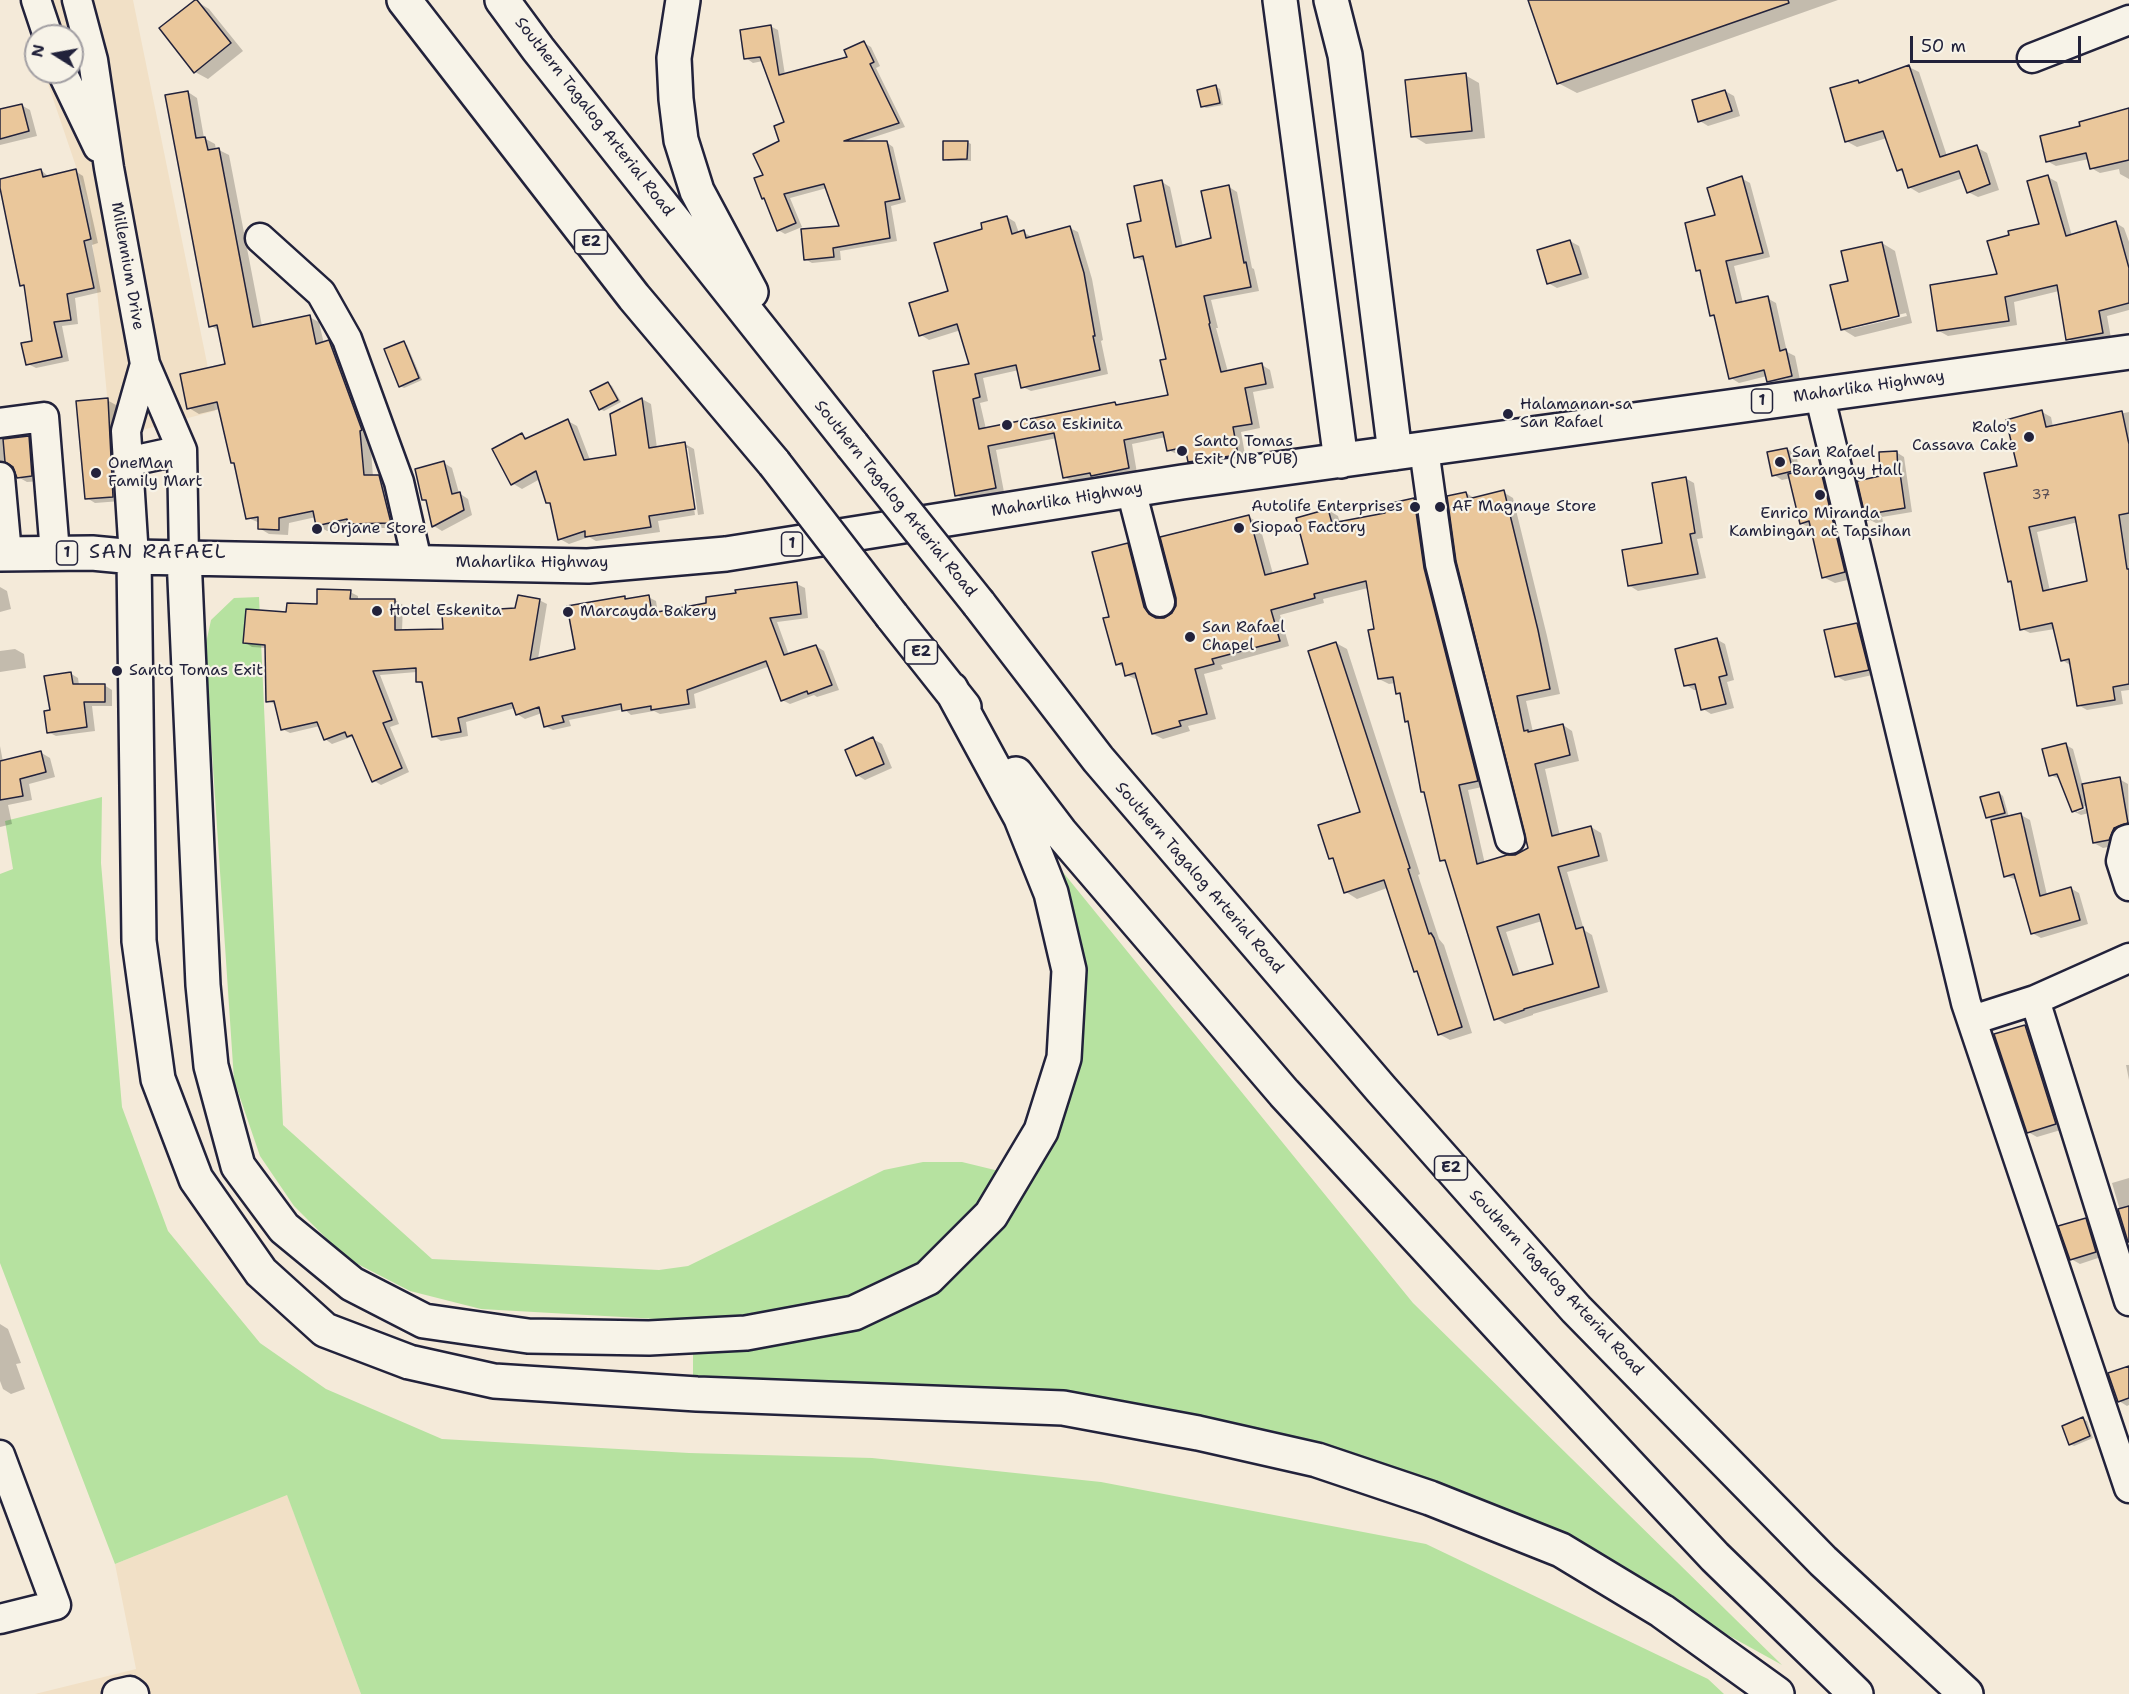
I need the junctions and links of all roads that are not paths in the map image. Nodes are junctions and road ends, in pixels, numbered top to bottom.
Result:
1 (36, 0) edge
2 (77, 0) edge
3 (502, 0) edge
4 (683, 0) edge
5 (1280, 0) edge
6 (1331, 0) edge
7 (410, 8) edge
8 (2129, 20) edge
9 (44, 24) edge
10 (2032, 58) dead end
11 (68, 84) edge
12 (109, 168) junction
13 (260, 238) dead end
14 (2129, 352) edge
15 (145, 364) junction
16 (795, 373) junction
17 (1819, 393) junction
18 (0, 423) edge
19 (183, 450) junction
20 (1410, 451) junction
21 (1341, 461) junction
22 (127, 462) junction
23 (0, 477) edge
24 (1131, 490) junction
25 (55, 553) junction
26 (3, 554) edge
27 (184, 556) junction
28 (135, 557) junction
29 (417, 561) junction
30 (1160, 602) dead end
31 (951, 689) junction
32 (1510, 839) dead end
33 (2129, 839) edge
34 (2129, 886) edge
35 (2129, 958) edge
36 (2035, 1000) junction
37 (1985, 1016) dead end
38 (2129, 1301) edge
39 (0, 1455) edge
40 (2129, 1488) edge
41 (0, 1619) edge
42 (117, 1694) edge
43 (134, 1694) edge
44 (1777, 1694) edge
45 (1856, 1694) edge
46 (1966, 1694) edge

1 - 9 street
2 - 12 street, Millennium Drive
3 - 16 highway, Southern Tagalog Arterial Road / E2
4 - 16 highway
5 - 21 highway
6 - 20 highway
7 - 31 highway, E2, bridge
8 - 10 street
11 - 12 street, Millennium Drive
12 - 15 street, Millennium Drive
13 - 29 street
14 - 17 highway, Maharlika Highway / 1
15 - 19 street, Millennium Drive
15 - 22 street, Millennium Drive
16 - 46 highway, Southern Tagalog Arterial Road / E2, bridge
17 - 20 highway, Maharlika Highway / 1
17 - 40 street
18 - 25 street
19 - 22 street
19 - 27 street, Millennium Drive
20 - 21 highway, Maharlika Highway / 1
20 - 32 street
21 - 24 highway, Maharlika Highway / 1
22 - 28 street, Millennium Drive
23 - 26 street
24 - 29 highway, Maharlika Highway / 1
24 - 30 street
25 - 26 highway, Maharlika Highway / 1
25 - 28 highway, Maharlika Highway / 1
27 - 28 highway, Maharlika Highway / 1
27 - 29 highway, Maharlika Highway / 1
27 - 31 highway
28 - 44 highway
31 - 45 highway, E2
33 - 34 street
35 - 36 street
36 - 37 street
36 - 38 street
39 - 41 street
42 - 43 street

